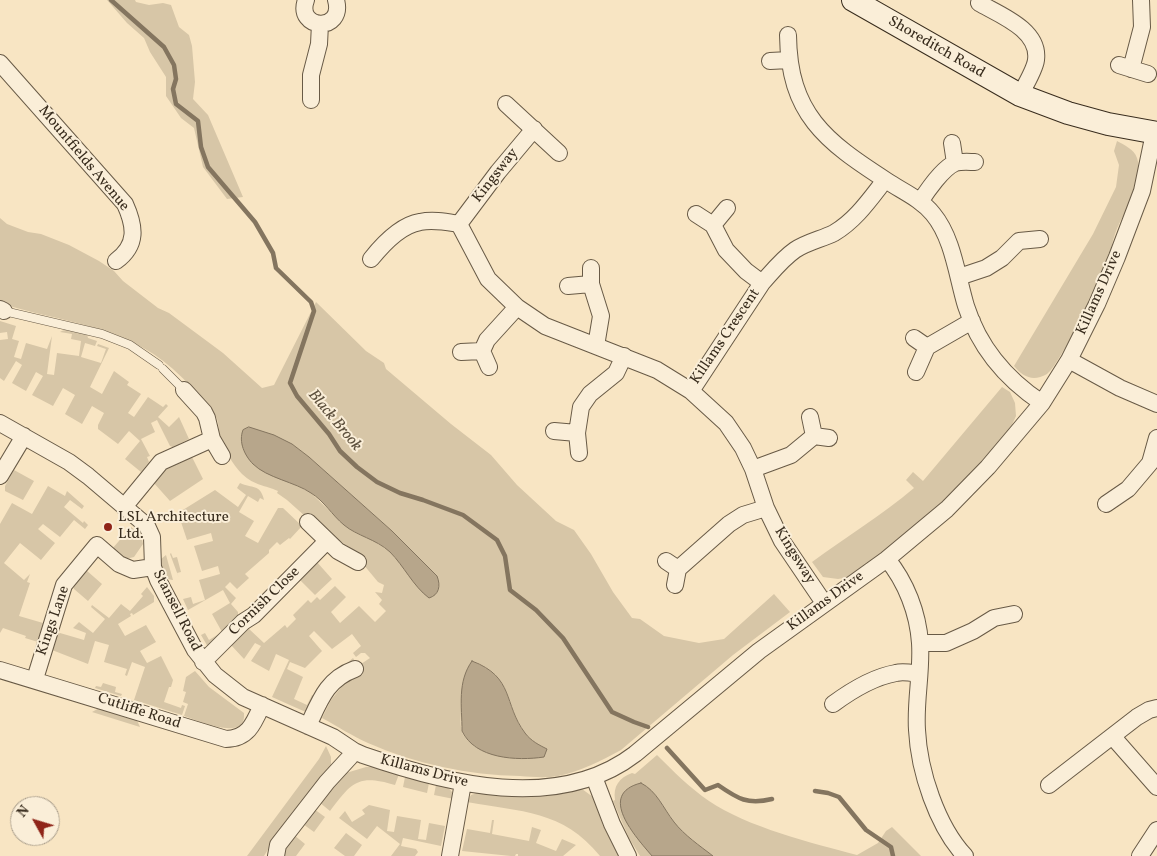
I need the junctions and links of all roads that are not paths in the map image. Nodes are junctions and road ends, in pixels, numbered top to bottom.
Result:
1 (306, 0) edge
2 (336, 0) edge
3 (853, 0) edge
4 (1142, 0) edge
5 (979, 3) dead end
6 (320, 24) junction
7 (788, 36) dead end
8 (788, 60) junction
9 (770, 61) dead end
10 (0, 63) edge
11 (1148, 74) dead end
12 (1020, 95) junction
13 (311, 100) dead end
14 (506, 104) dead end
15 (534, 129) junction
16 (1156, 133) edge
17 (952, 143) dead end
18 (559, 153) dead end
19 (975, 162) dead end
20 (955, 163) junction
21 (885, 180) junction
22 (920, 202) junction
23 (727, 208) dead end
24 (696, 214) dead end
25 (459, 224) junction
26 (713, 225) junction
27 (1040, 239) dead end
28 (371, 258) dead end
29 (116, 261) dead end
30 (591, 268) dead end
31 (959, 277) junction
32 (762, 283) junction
33 (590, 284) junction
34 (568, 286) dead end
35 (517, 307) junction
36 (2, 310) edge
37 (972, 321) junction
38 (596, 346) junction
39 (482, 351) junction
40 (461, 352) dead end
41 (624, 356) junction
42 (1069, 360) junction
43 (489, 367) dead end
44 (916, 372) dead end
45 (184, 390) joint
46 (691, 391) junction
47 (1042, 403) junction
48 (1157, 404) edge
49 (810, 417) dead end
50 (0, 423) edge
51 (554, 431) dead end
52 (576, 433) junction
53 (24, 436) junction
54 (1157, 438) edge
55 (212, 439) junction
56 (579, 453) dead end
57 (222, 456) dead end
58 (753, 469) junction
59 (0, 476) edge
60 (1106, 504) dead end
61 (124, 507) junction
62 (766, 508) junction
63 (308, 522) dead end
64 (327, 541) junction
65 (887, 559) junction
66 (358, 562) dead end
67 (153, 567) junction
68 (673, 572) dead end
69 (824, 603) junction
70 (1014, 614) dead end
71 (920, 643) junction
72 (203, 662) junction
73 (355, 669) dead end
74 (0, 670) edge
75 (919, 674) junction
76 (35, 680) junction
77 (833, 704) dead end
78 (262, 705) junction
79 (1157, 708) edge
80 (308, 726) junction
81 (1112, 737) junction
82 (354, 751) junction
83 (594, 777) junction
84 (463, 783) junction
85 (1049, 785) dead end
86 (1157, 787) edge
87 (1157, 830) edge
88 (1148, 850) edge
89 (276, 856) edge
90 (450, 856) edge
91 (628, 856) edge
92 (965, 856) edge

1 - 6 street
2 - 6 street
3 - 12 main road, Shoreditch Road
4 - 11 street
5 - 12 street
6 - 13 street
7 - 8 street
8 - 9 street
8 - 21 street
10 - 29 street, Mountfields Avenue
12 - 16 main road, Shoreditch Road
14 - 15 street
15 - 18 street
15 - 25 street, Kingsway
16 - 42 street, Killams Drive
17 - 20 street
19 - 20 street
20 - 22 street
21 - 22 street
21 - 32 street, Killams Crescent
22 - 31 street
23 - 26 street
24 - 26 street, Killams Crescent
25 - 28 street
25 - 35 street, Kingsway
26 - 32 street, Killams Crescent
27 - 31 street
30 - 33 street
31 - 37 street
32 - 46 street, Killams Crescent
33 - 34 street
33 - 38 street
35 - 38 street, Kingsway
35 - 39 street
36 - 45 lane
37 - 44 street
37 - 47 street
38 - 41 street, Kingsway
39 - 40 street
39 - 43 street
41 - 46 street, Kingsway
41 - 52 street
42 - 47 street, Killams Drive
42 - 48 street
45 - 55 street
46 - 58 street, Kingsway
47 - 65 street, Killams Drive
49 - 58 street
50 - 53 street, Stansell Road
51 - 52 street
52 - 56 street
53 - 59 street
53 - 61 street, Stansell Road
54 - 60 street
55 - 57 street
55 - 61 street
58 - 62 street, Kingsway
61 - 67 street, Stansell Road
62 - 68 street
62 - 69 street, Kingsway
63 - 64 street
64 - 66 street
64 - 72 street, Cornish Close
65 - 69 street, Killams Drive
65 - 71 street
67 - 72 street, Stansell Road
67 - 76 street, Kings Lane
69 - 83 street, Killams Drive
70 - 71 street
71 - 75 street
72 - 78 street, Stansell Road
73 - 80 street
74 - 76 street, Cutliffe Road
75 - 77 street
75 - 92 street
76 - 78 street, Cutliffe Road
78 - 80 street, Stansell Road
79 - 81 street
80 - 82 street, Killams Drive
81 - 85 street
81 - 86 street
82 - 84 street, Killams Drive
82 - 89 street
83 - 84 street, Killams Drive
83 - 91 street
84 - 90 street
87 - 88 street

